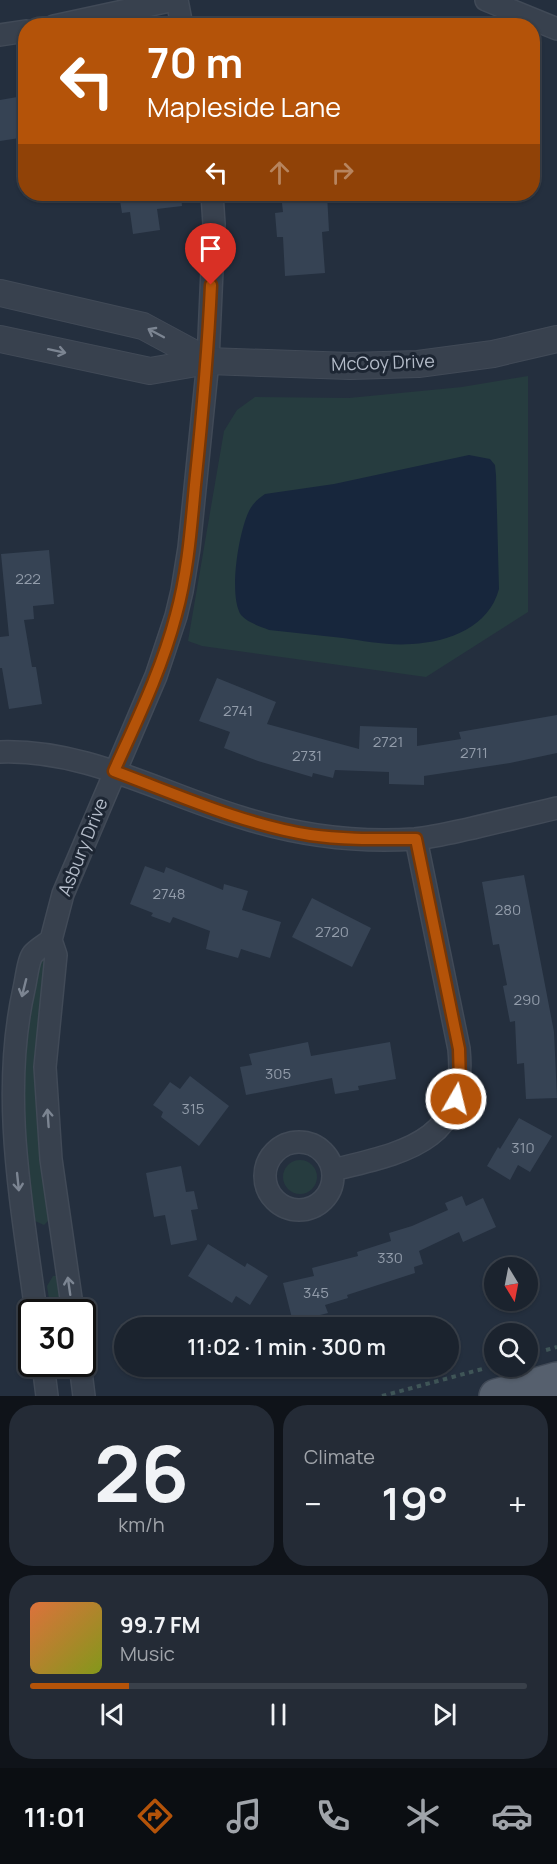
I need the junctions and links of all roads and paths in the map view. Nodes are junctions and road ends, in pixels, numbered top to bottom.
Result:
1 (176, 0) edge
2 (486, 0) edge
3 (92, 18) edge
4 (180, 18) edge
5 (530, 18) edge
6 (540, 22) edge
7 (557, 29) edge
8 (18, 32) edge
9 (0, 35) edge
10 (212, 201) edge
11 (0, 293) edge
12 (0, 339) edge
13 (557, 339) edge
14 (208, 361) junction
15 (0, 752) edge
16 (114, 771) junction
17 (557, 808) edge
18 (416, 839) junction
19 (51, 940) junction
20 (333, 1170) dead end
21 (34, 1299) edge
22 (71, 1299) edge
23 (484, 1368) edge
24 (45, 1377) edge
25 (82, 1377) edge
26 (557, 1379) edge
27 (47, 1396) edge
28 (84, 1396) edge
29 (382, 1396) edge
30 (496, 1396) edge

1 - 3 street
1 - 4 street
2 - 5 street
6 - 7 street
8 - 9 street
10 - 14 street, Asbury Drive
14 -> 11 street, McCoy Drive
12 -> 14 street, McCoy Drive
13 - 14 street, McCoy Drive
14 - 16 street, Asbury Drive
15 - 16 street
16 - 18 street
16 - 19 street, Asbury Drive
17 - 18 street
18 - 20 street
19 -> 21 street, Asbury Drive
22 -> 19 street, Asbury Drive
23 - 29 path
24 - 27 street
25 - 28 street
26 - 30 main road

